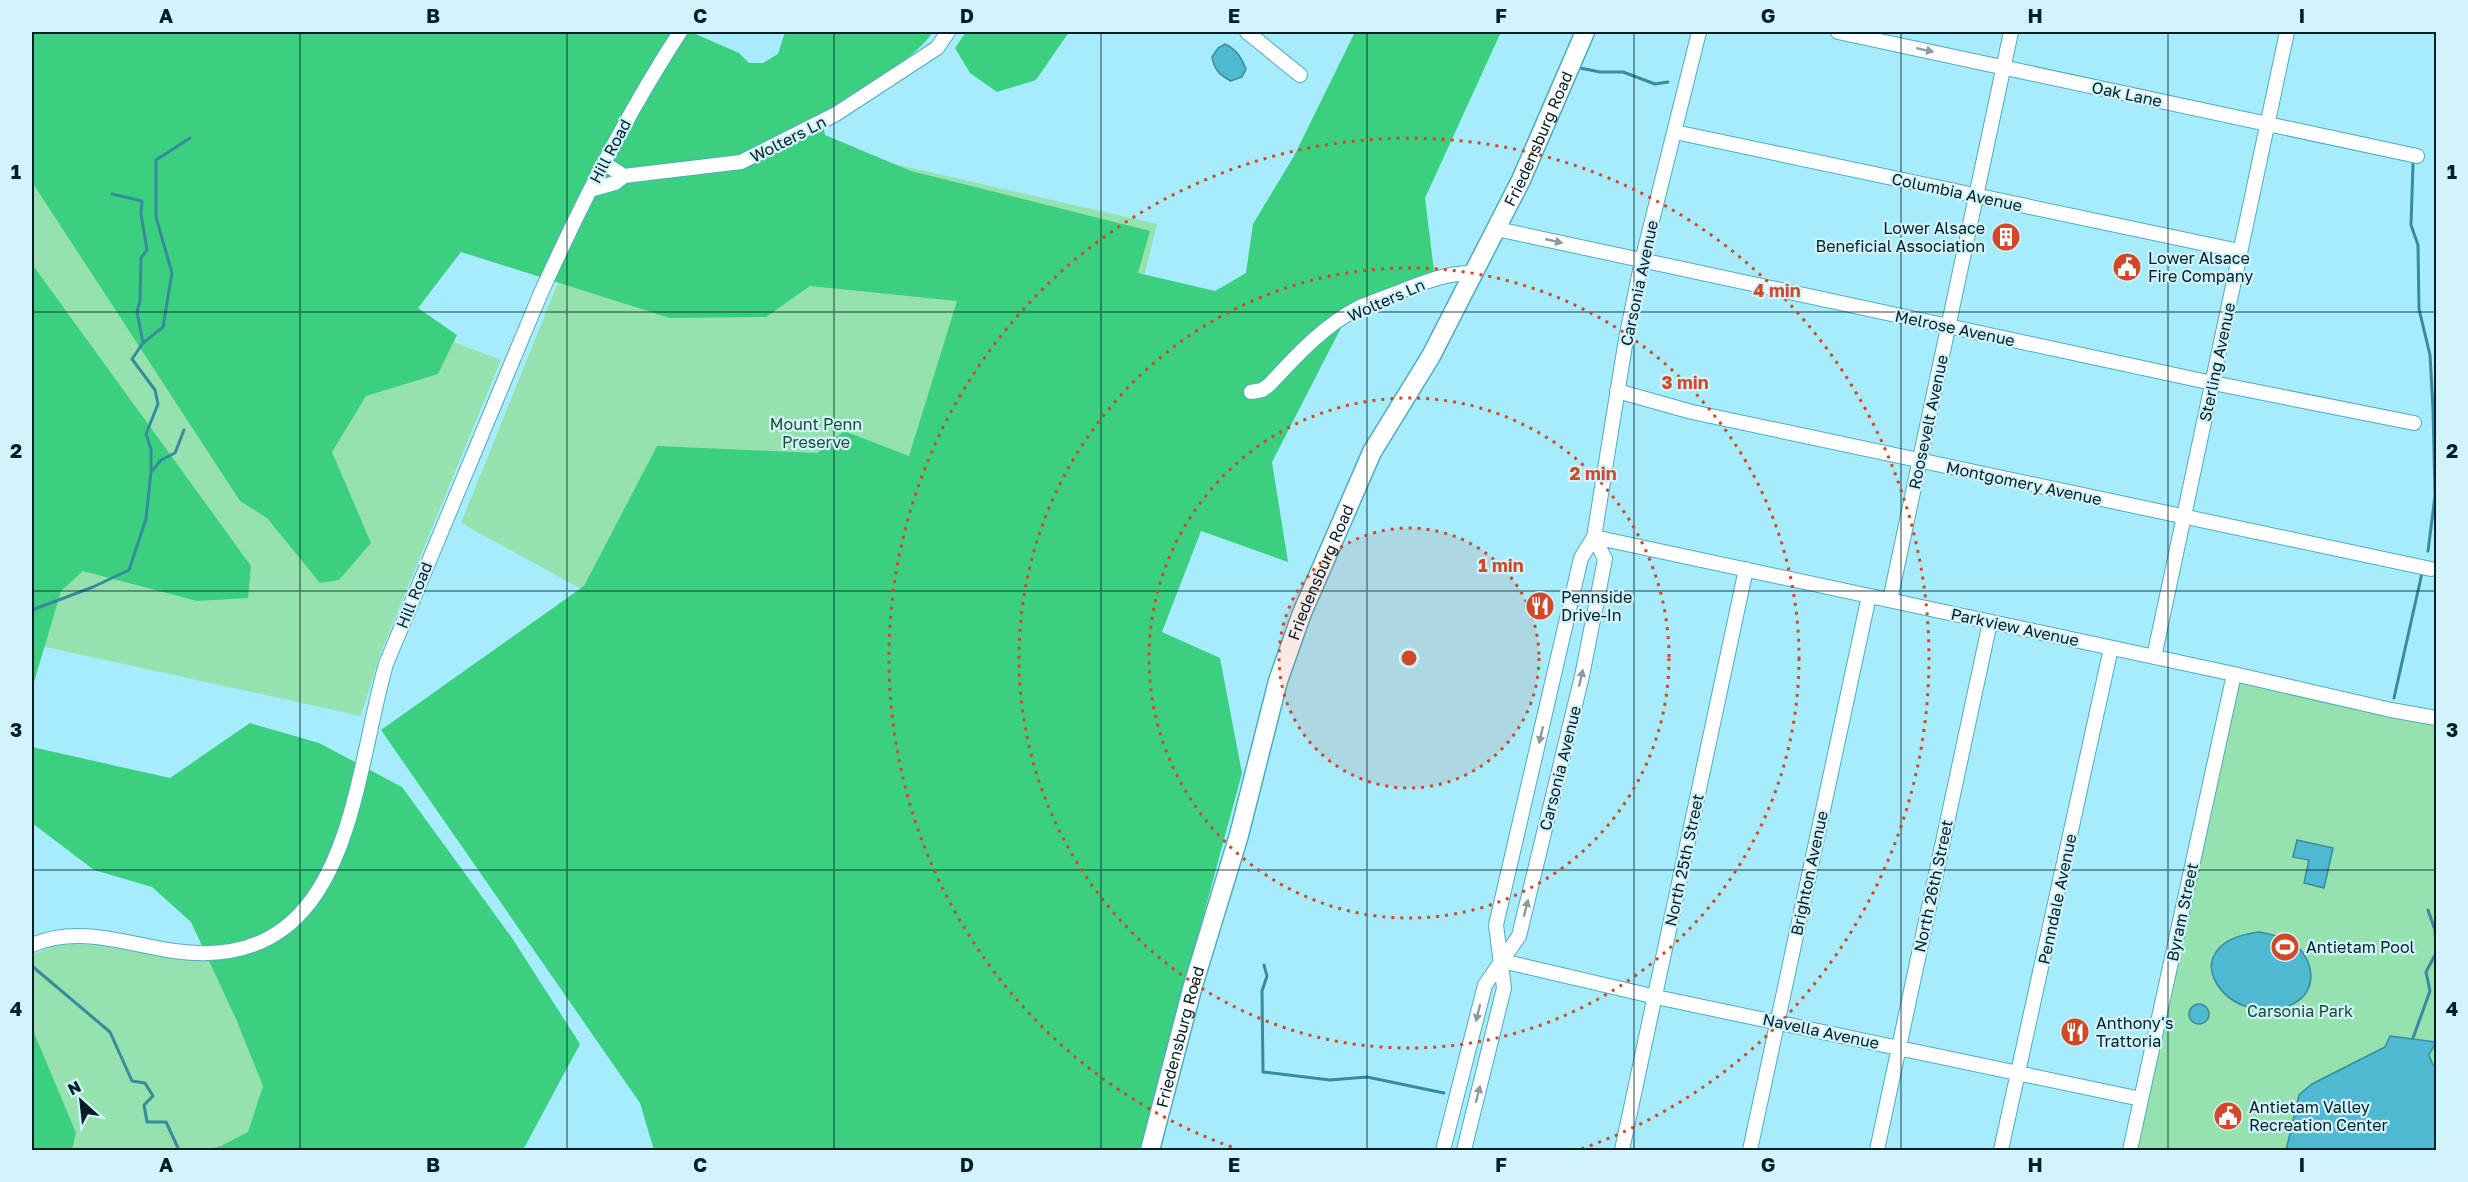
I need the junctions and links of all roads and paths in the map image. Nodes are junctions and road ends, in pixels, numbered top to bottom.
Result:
1 (680, 32) edge
2 (948, 32) edge
3 (1247, 32) edge
4 (1585, 32) edge
5 (1699, 32) edge
6 (1838, 32) edge
7 (2011, 32) edge
8 (2287, 32) edge
9 (2003, 67) junction
10 (1300, 75) dead end
11 (2267, 124) junction
12 (1675, 132) junction
13 (2417, 156) dead end
14 (604, 163) junction
15 (624, 176) junction
16 (590, 190) junction
17 (1976, 196) junction
18 (1497, 228) junction
19 (2239, 251) junction
20 (1642, 261) junction
21 (1475, 273) junction
22 (1948, 327) junction
23 (2213, 383) junction
24 (1617, 391) junction
25 (1251, 392) dead end
26 (2414, 423) dead end
27 (1920, 460) junction
28 (2184, 518) junction
29 (1594, 537) junction
30 (1746, 569) junction
31 (2431, 569) dead end
32 (1869, 596) junction
33 (1890, 600) junction
34 (1990, 622) junction
35 (2111, 648) junction
36 (2154, 657) junction
37 (2234, 674) junction
38 (2436, 718) edge
39 (32, 945) edge
40 (1502, 961) junction
41 (1656, 997) junction
42 (1777, 1022) junction
43 (1899, 1047) junction
44 (2019, 1073) junction
45 (2141, 1099) junction
46 (1150, 1150) edge
47 (1443, 1150) edge
48 (1464, 1150) edge
49 (1622, 1150) edge
50 (1750, 1150) edge
51 (1877, 1150) edge
52 (2001, 1150) edge
53 (2130, 1150) edge

1 - 14 street, Hill Road
2 - 15 street, Wolters Ln
3 - 10 street
4 - 18 main road, Friedensburg Road
5 - 12 street, Carsonia Avenue
6 -> 9 street, Oak Lane
7 - 9 street, Roosevelt Avenue
8 - 11 street, Sterling Avenue
9 - 11 street, Oak Lane
9 - 17 street, Roosevelt Avenue
11 - 13 street, Oak Lane
11 - 19 street, Sterling Avenue
12 - 17 street, Columbia Avenue
12 - 20 street, Carsonia Avenue
14 - 15 street
14 - 16 street, Hill Road
15 - 16 street, Wolters Ln
16 - 39 street, Hill Road
17 - 19 street, Columbia Avenue
17 - 22 street, Roosevelt Avenue
18 -> 20 street, Melrose Avenue
18 - 21 main road, Friedensburg Road
19 - 23 street, Sterling Avenue
20 - 22 street, Melrose Avenue
20 - 24 street, Carsonia Avenue
21 - 25 street, Wolters Ln
21 - 46 main road, Friedensburg Road
22 - 23 street, Melrose Avenue
22 - 27 street, Roosevelt Avenue
23 - 26 street, Melrose Avenue
23 - 28 street, Sterling Avenue
24 - 27 street, Montgomery Avenue
24 - 29 street, Carsonia Avenue
27 - 28 street, Montgomery Avenue
27 - 33 street, Roosevelt Avenue
28 - 31 street, Montgomery Avenue
28 - 36 street, Sterling Avenue
29 - 30 street, Parkview Avenue
29 -> 40 street, Carsonia Avenue
40 -> 29 street, Carsonia Avenue
30 - 32 street, Parkview Avenue
30 - 41 street, North 25th Street
32 - 33 street, Parkview Avenue
32 - 42 street, Brighton Avenue
33 - 34 street, Parkview Avenue
34 - 35 street, Parkview Avenue
34 - 43 street, North 26th Street
35 - 36 street, Parkview Avenue
35 - 44 street, Penndale Avenue
36 - 37 street, Parkview Avenue
37 - 38 street, Parkview Avenue
37 - 45 street, Byram Street
40 - 41 street, Navella Avenue
40 -> 47 street, Carsonia Avenue
48 -> 40 street, Carsonia Avenue
41 - 42 street, Navella Avenue
41 - 49 street, North 25th Street
42 - 43 street, Navella Avenue
42 - 50 street, Brighton Avenue
43 - 44 street, Navella Avenue
43 - 51 street, North 26th Street
44 - 45 street, Navella Avenue
44 - 52 street, Penndale Avenue
45 - 53 street, Byram Street

